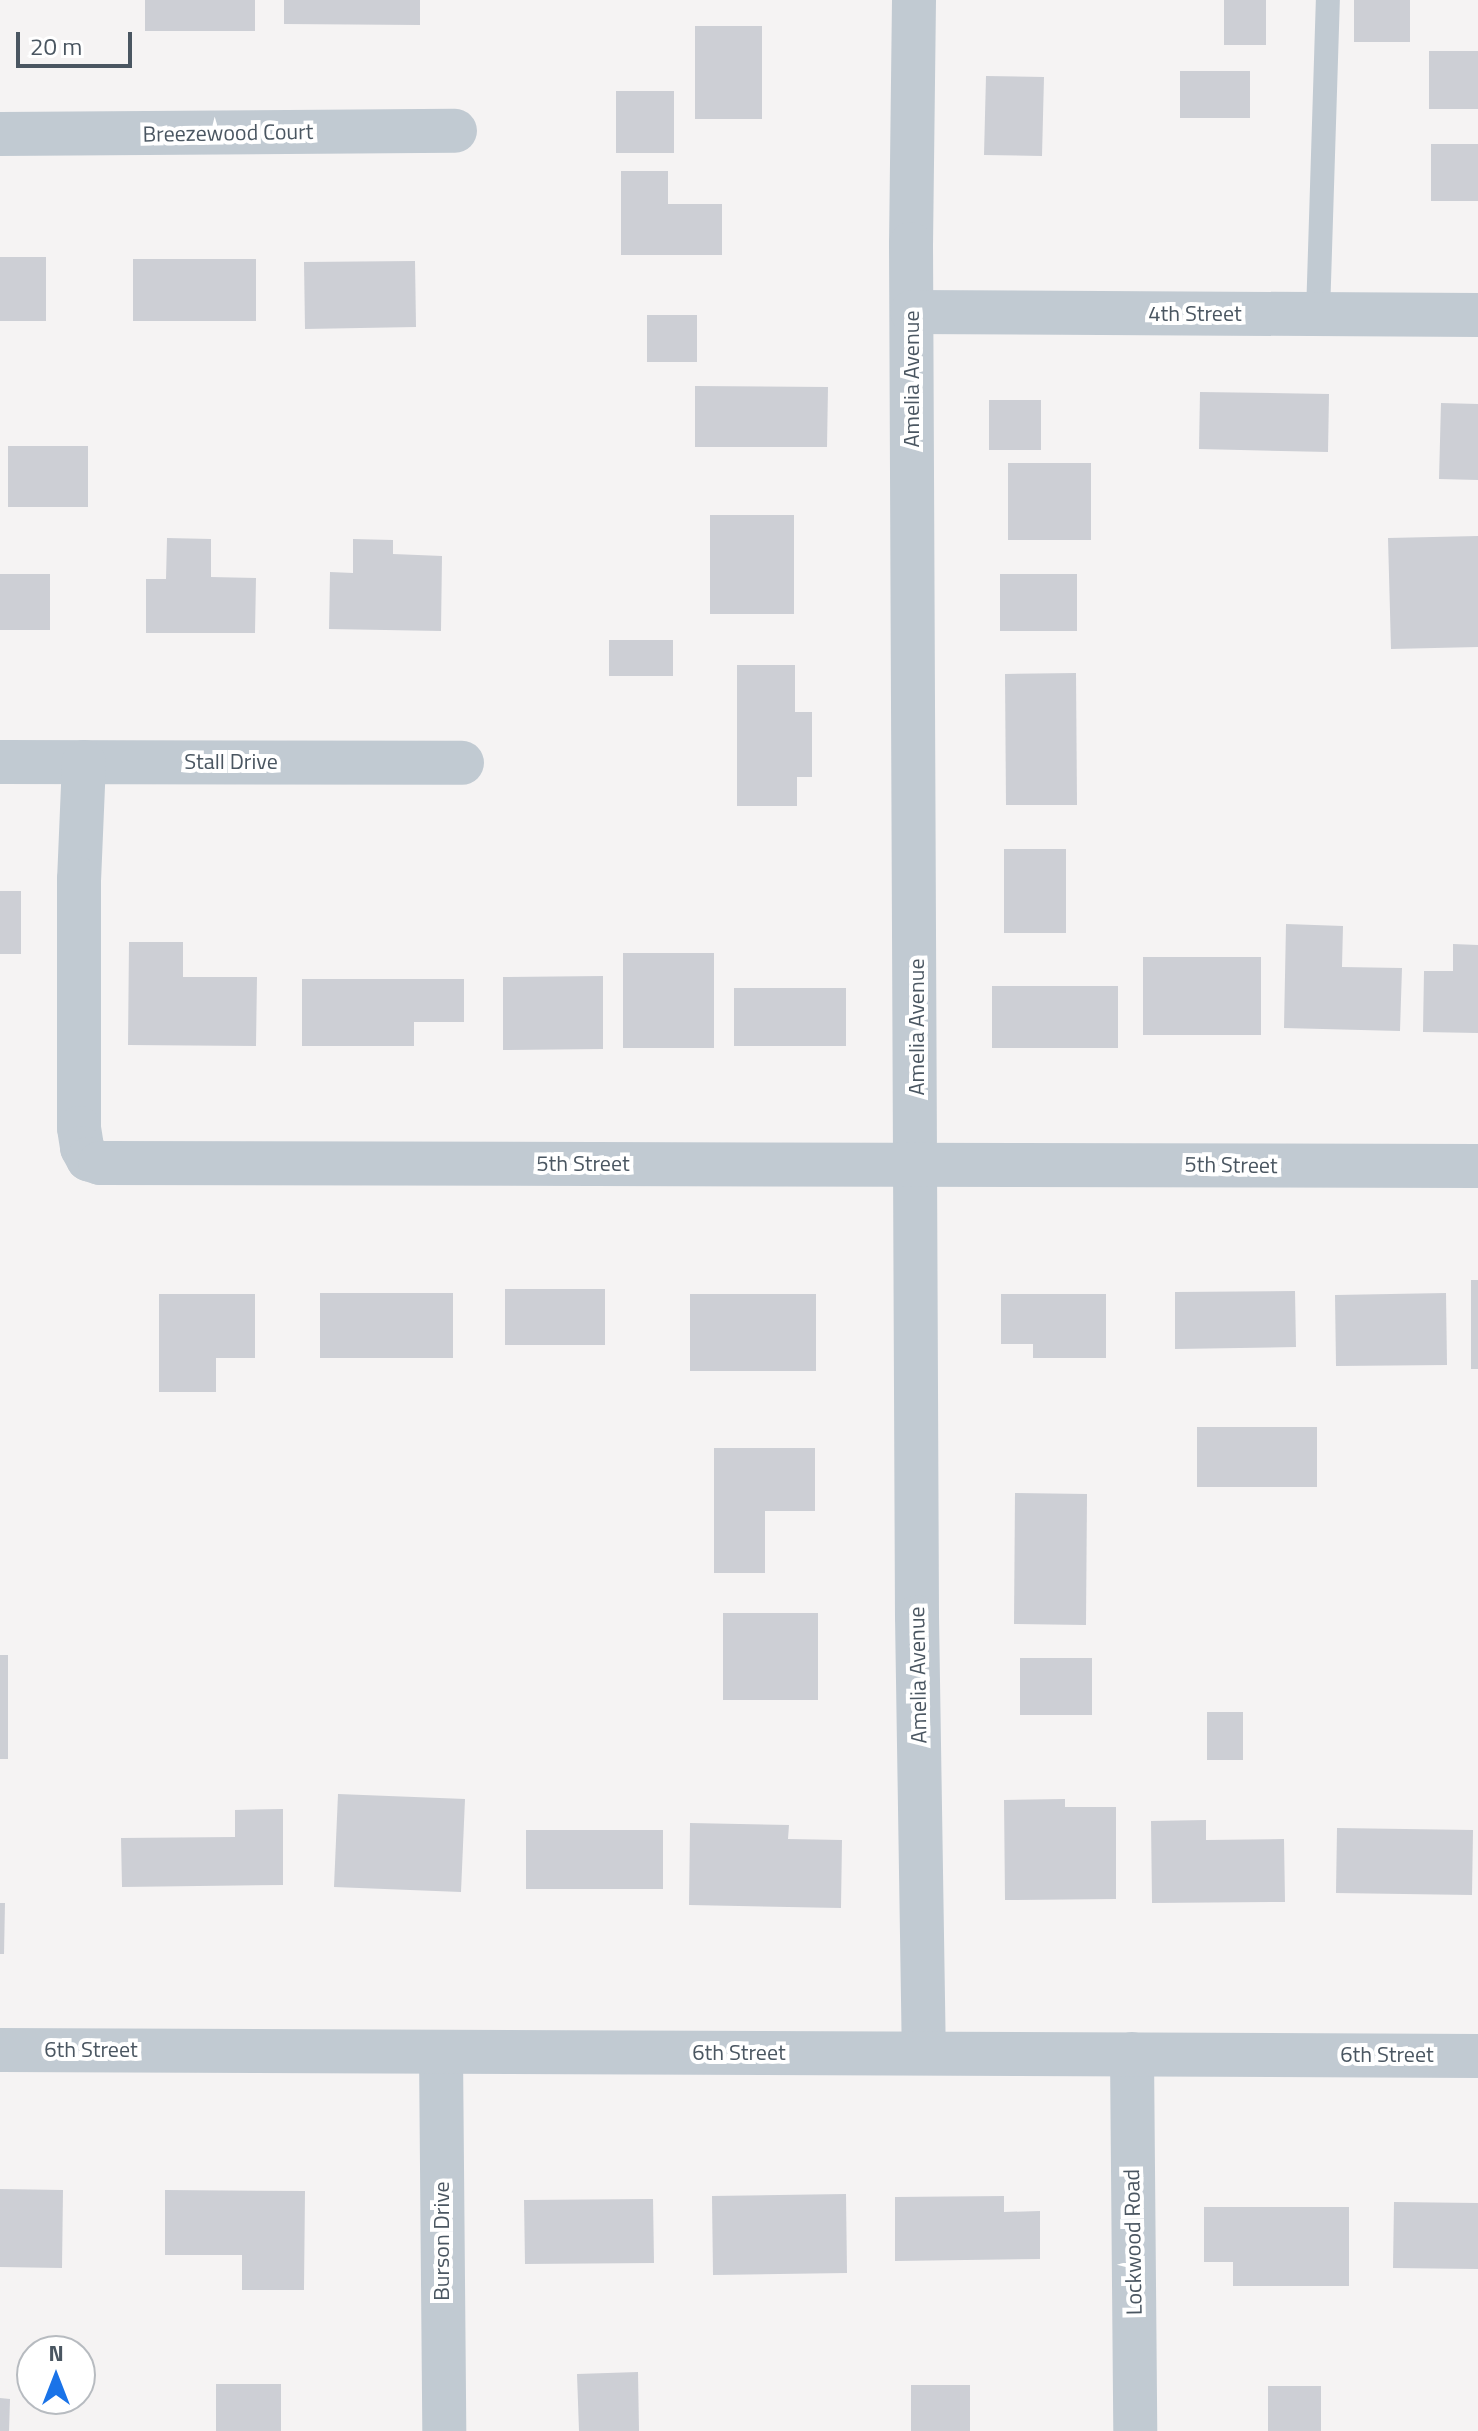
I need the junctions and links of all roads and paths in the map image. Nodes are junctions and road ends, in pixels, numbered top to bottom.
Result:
1 (914, 0) edge
2 (1328, 0) edge
3 (455, 131) dead end
4 (0, 134) edge
5 (912, 312) junction
6 (1318, 314) junction
7 (1478, 315) edge
8 (0, 762) edge
9 (84, 762) junction
10 (462, 763) dead end
11 (918, 1165) junction
12 (1478, 1166) edge
13 (0, 2050) edge
14 (441, 2052) junction
15 (924, 2053) junction
16 (1132, 2054) junction
17 (1478, 2056) edge
18 (444, 2431) edge
19 (1135, 2431) edge

1 - 5 street, Amelia Avenue
2 - 6 lane
3 - 4 street, Breezewood Court
5 - 6 street, 4th Street
5 - 11 street, Amelia Avenue
6 - 7 street, 4th Street
8 - 9 street, Stall Drive
9 - 10 street, Stall Drive
9 - 11 street, 5th Street
11 - 12 street, 5th Street
11 - 15 street, Amelia Avenue
13 - 14 street, 6th Street
14 - 15 street, 6th Street
14 - 18 street, Burson Drive
15 - 16 street, 6th Street
16 - 17 street, 6th Street
16 - 19 street, Lockwood Road

